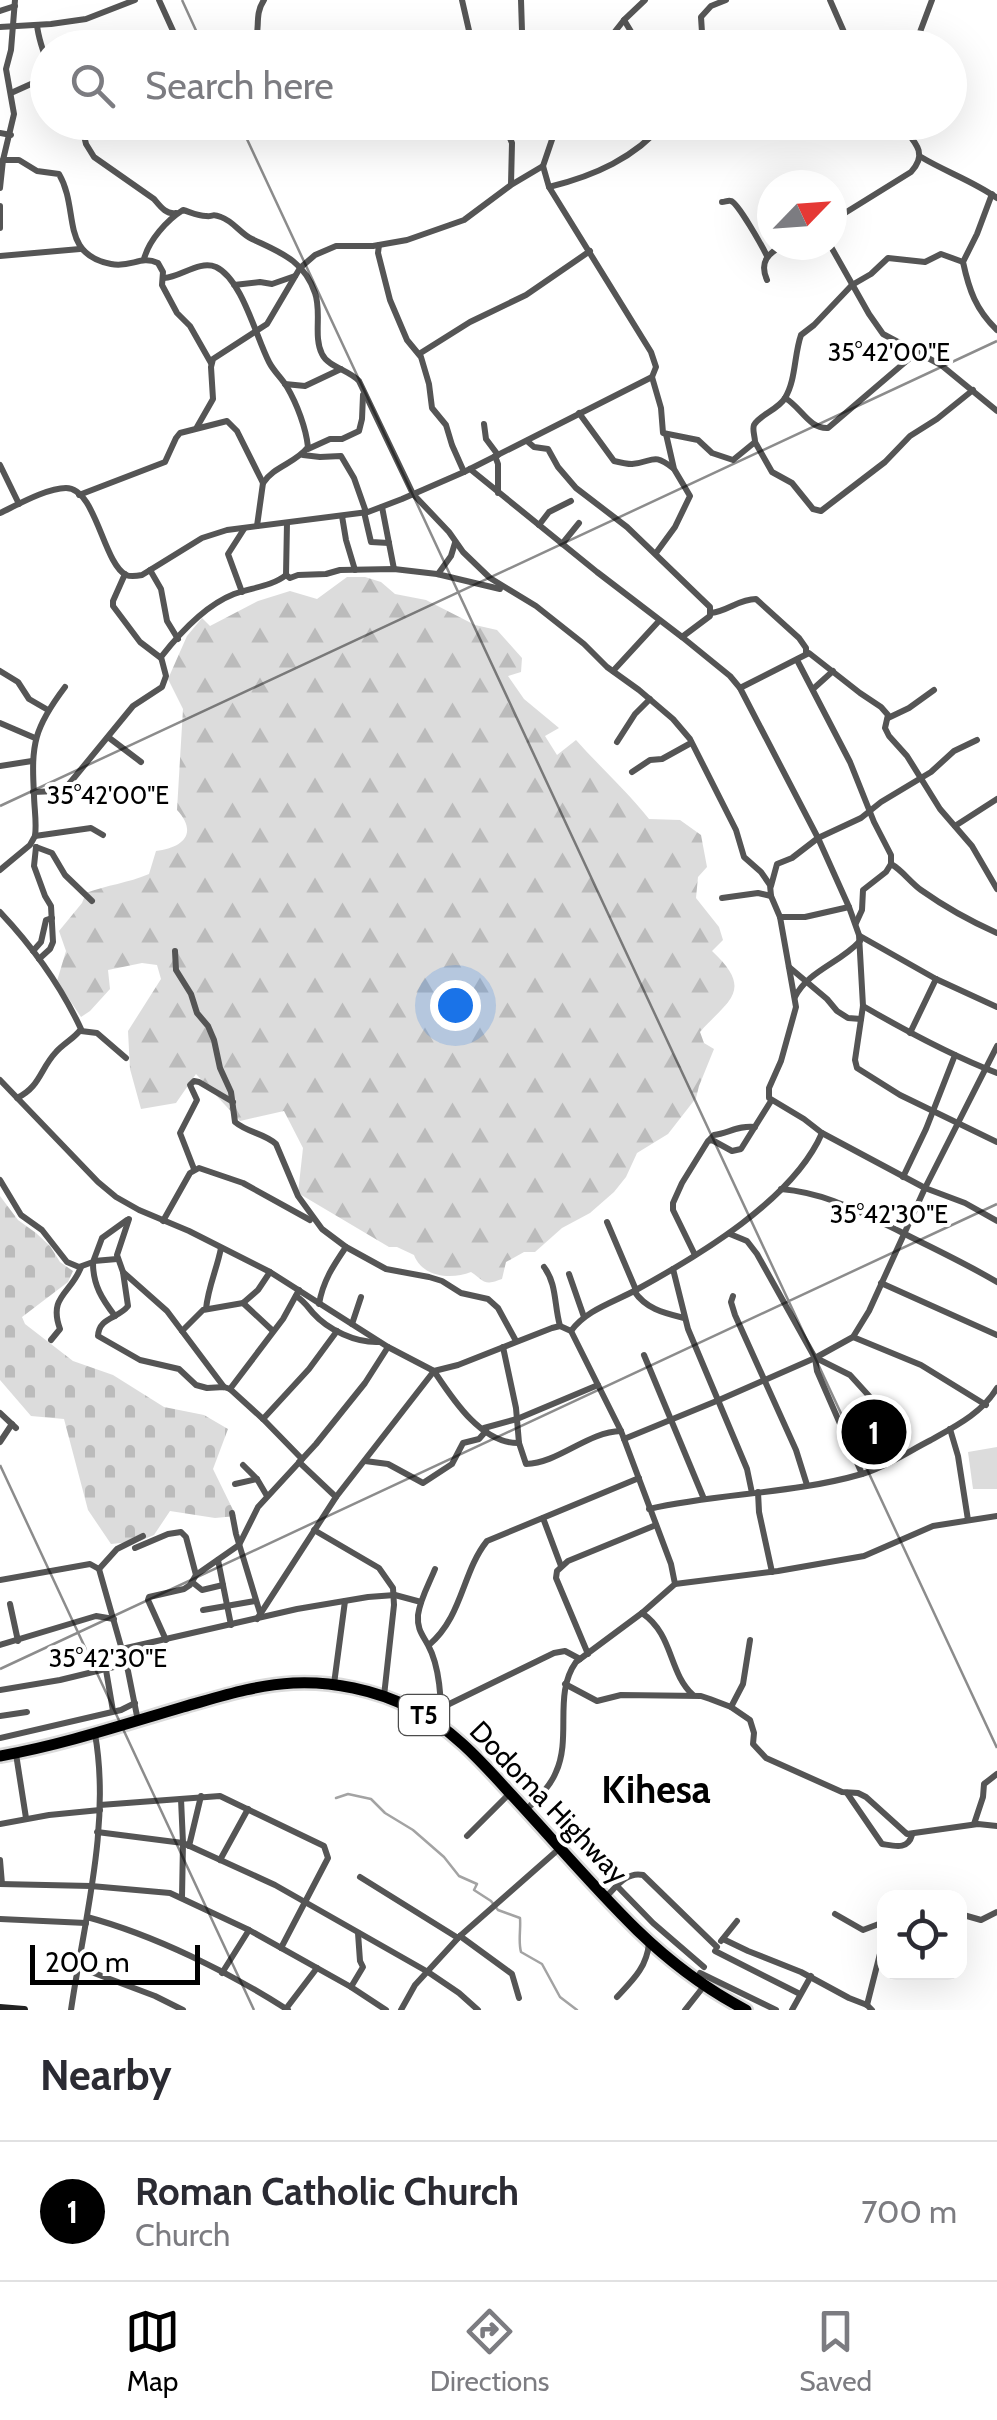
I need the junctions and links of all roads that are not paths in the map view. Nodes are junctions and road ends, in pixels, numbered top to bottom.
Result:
1 (135, 0) edge
2 (159, 0) edge
3 (264, 0) edge
4 (462, 0) edge
5 (521, 0) edge
6 (645, 0) edge
7 (726, 0) edge
8 (830, 0) edge
9 (932, 0) edge
10 (15, 3) edge
11 (0, 11) edge
12 (624, 20) junction
13 (37, 25) junction
14 (14, 26) junction
15 (0, 27) edge
16 (39, 30) edge
17 (173, 30) edge
18 (258, 30) edge
19 (470, 30) edge
20 (522, 30) edge
21 (616, 30) edge
22 (630, 30) edge
23 (701, 30) edge
24 (842, 30) edge
25 (921, 30) edge
26 (3, 70) edge
27 (30, 84) edge
28 (11, 93) junction
29 (0, 134) edge
30 (10, 136) junction
31 (85, 140) edge
32 (511, 140) edge
33 (552, 140) edge
34 (647, 140) edge
35 (912, 140) edge
36 (921, 157) junction
37 (3, 160) junction
38 (543, 166) junction
39 (511, 184) junction
40 (549, 187) junction
41 (0, 188) edge
42 (994, 196) edge
43 (722, 202) dead end
44 (0, 206) edge
45 (847, 213) edge
46 (176, 214) junction
47 (1, 219) edge
48 (0, 228) edge
49 (757, 237) edge
50 (379, 245) junction
51 (80, 249) junction
52 (590, 251) junction
53 (0, 256) edge
54 (144, 260) junction
55 (765, 260) edge
56 (838, 260) edge
57 (962, 262) junction
58 (300, 268) junction
59 (295, 276) junction
60 (164, 278) junction
61 (768, 280) dead end
62 (234, 286) junction
63 (852, 286) junction
64 (997, 330) edge
65 (256, 332) junction
66 (916, 352) junction
67 (419, 354) junction
68 (325, 360) junction
69 (211, 362) junction
70 (342, 368) junction
71 (652, 377) junction
72 (320, 380) junction
73 (286, 384) junction
74 (973, 390) junction
75 (363, 391) junction
76 (785, 398) junction
77 (211, 406) junction
78 (997, 411) edge
79 (579, 413) junction
80 (218, 422) junction
81 (484, 424) dead end
82 (197, 428) junction
83 (666, 434) junction
84 (527, 441) junction
85 (755, 442) junction
86 (304, 452) junction
87 (496, 456) junction
88 (0, 465) edge
89 (674, 469) junction
90 (467, 470) junction
91 (262, 483) junction
92 (498, 493) junction
93 (413, 494) junction
94 (80, 495) junction
95 (571, 501) dead end
96 (19, 504) junction
97 (382, 507) junction
98 (365, 512) junction
99 (0, 513) edge
100 (342, 516) junction
101 (287, 523) junction
102 (579, 523) dead end
103 (539, 525) junction
104 (257, 526) junction
105 (244, 528) junction
106 (456, 542) junction
107 (390, 543) junction
108 (562, 544) junction
109 (656, 553) junction
110 (394, 568) junction
111 (150, 570) junction
112 (355, 570) junction
113 (125, 574) junction
114 (438, 574) junction
115 (286, 575) junction
116 (242, 592) junction
117 (510, 592) junction
118 (712, 613) junction
119 (659, 621) junction
120 (682, 637) junction
121 (178, 639) junction
122 (806, 654) junction
123 (161, 658) junction
124 (797, 660) junction
125 (0, 671) edge
126 (613, 671) junction
127 (833, 671) junction
128 (64, 688) dead end
129 (740, 688) junction
130 (813, 689) junction
131 (934, 690) dead end
132 (650, 700) junction
133 (48, 710) junction
134 (887, 718) junction
135 (0, 723) edge
136 (108, 737) junction
137 (35, 738) junction
138 (977, 740) dead end
139 (616, 742) dead end
140 (691, 743) junction
141 (32, 761) junction
142 (142, 762) dead end
143 (0, 766) edge
144 (632, 772) dead end
145 (920, 779) junction
146 (34, 792) junction
147 (997, 799) edge
148 (870, 812) junction
149 (955, 826) junction
150 (104, 834) dead end
151 (36, 836) junction
152 (818, 838) junction
153 (33, 846) junction
154 (890, 864) junction
155 (0, 870) edge
156 (997, 889) edge
157 (770, 891) junction
158 (722, 898) dead end
159 (92, 902) dead end
160 (850, 907) junction
161 (0, 912) edge
162 (780, 916) junction
163 (52, 918) junction
164 (855, 924) junction
165 (997, 933) edge
166 (859, 938) junction
167 (33, 951) junction
168 (175, 951) dead end
169 (39, 959) junction
170 (788, 966) junction
171 (936, 979) junction
172 (806, 982) junction
173 (795, 998) junction
174 (863, 1006) junction
175 (997, 1007) edge
176 (861, 1019) junction
177 (81, 1032) junction
178 (910, 1033) junction
179 (997, 1046) edge
180 (955, 1055) junction
181 (126, 1058) dead end
182 (985, 1069) junction
183 (997, 1073) edge
184 (0, 1080) edge
185 (18, 1098) junction
186 (772, 1101) junction
187 (233, 1102) junction
188 (933, 1112) junction
189 (958, 1122) junction
190 (755, 1127) junction
191 (822, 1133) junction
192 (709, 1141) junction
193 (997, 1142) edge
194 (194, 1169) junction
195 (903, 1177) junction
196 (0, 1180) edge
197 (925, 1188) junction
198 (782, 1189) junction
199 (139, 1210) junction
200 (129, 1218) junction
201 (163, 1221) junction
202 (606, 1222) dead end
203 (997, 1222) edge
204 (317, 1224) junction
205 (729, 1234) junction
206 (905, 1234) junction
207 (346, 1247) junction
208 (220, 1248) junction
209 (695, 1254) junction
210 (117, 1259) junction
211 (93, 1261) junction
212 (81, 1267) junction
213 (544, 1267) dead end
214 (673, 1268) junction
215 (123, 1272) junction
216 (270, 1272) junction
217 (568, 1274) dead end
218 (997, 1282) edge
219 (881, 1284) junction
220 (635, 1290) junction
221 (298, 1293) junction
222 (733, 1296) dead end
223 (361, 1298) dead end
224 (243, 1304) junction
225 (319, 1304) junction
226 (206, 1309) junction
227 (115, 1316) junction
228 (584, 1317) junction
229 (684, 1318) junction
230 (352, 1324) junction
231 (560, 1326) junction
232 (571, 1330) junction
233 (182, 1331) junction
234 (273, 1331) junction
235 (338, 1331) junction
236 (997, 1335) edge
237 (854, 1336) junction
238 (51, 1340) dead end
239 (380, 1342) junction
240 (516, 1342) junction
241 (503, 1346) junction
242 (388, 1347) junction
243 (644, 1355) dead end
244 (815, 1358) junction
245 (434, 1371) junction
246 (766, 1379) junction
247 (598, 1385) junction
248 (227, 1388) junction
249 (997, 1388) edge
250 (719, 1400) junction
251 (986, 1405) junction
252 (0, 1414) edge
253 (264, 1418) junction
254 (671, 1418) junction
255 (888, 1418) dead end
256 (517, 1419) junction
257 (950, 1429) junction
258 (486, 1431) junction
259 (622, 1435) junction
260 (0, 1442) edge
261 (519, 1443) junction
262 (301, 1461) junction
263 (365, 1461) junction
264 (243, 1465) dead end
265 (862, 1474) junction
266 (639, 1478) junction
267 (257, 1479) junction
268 (235, 1484) dead end
269 (807, 1485) junction
270 (755, 1493) junction
271 (267, 1496) junction
272 (336, 1497) junction
273 (704, 1499) junction
274 (649, 1509) junction
275 (232, 1514) dead end
276 (997, 1516) edge
277 (543, 1518) junction
278 (968, 1520) junction
279 (656, 1525) junction
280 (314, 1530) junction
281 (143, 1536) dead end
282 (238, 1545) junction
283 (135, 1548) dead end
284 (218, 1560) junction
285 (561, 1566) junction
286 (99, 1569) junction
287 (435, 1569) dead end
288 (772, 1572) junction
289 (194, 1578) junction
290 (0, 1580) edge
291 (675, 1584) junction
292 (223, 1585) junction
293 (395, 1595) junction
294 (108, 1596) junction
295 (254, 1600) junction
296 (345, 1601) junction
297 (422, 1602) junction
298 (10, 1604) dead end
299 (227, 1606) junction
300 (203, 1610) dead end
301 (642, 1613) junction
302 (96, 1616) junction
303 (259, 1616) junction
304 (114, 1620) junction
305 (231, 1625) junction
306 (166, 1640) junction
307 (750, 1640) dead end
308 (18, 1641) junction
309 (428, 1645) junction
310 (0, 1646) edge
311 (122, 1649) junction
312 (588, 1654) junction
313 (580, 1659) junction
314 (126, 1664) junction
315 (106, 1670) junction
316 (565, 1684) junction
317 (334, 1685) junction
318 (0, 1690) edge
319 (694, 1696) junction
320 (384, 1697) junction
321 (135, 1703) junction
322 (731, 1707) junction
323 (442, 1708) junction
324 (113, 1711) junction
325 (27, 1712) dead end
326 (0, 1716) edge
327 (138, 1721) junction
328 (439, 1726) junction
329 (95, 1733) junction
330 (0, 1738) edge
331 (16, 1753) junction
332 (0, 1756) edge
333 (997, 1774) edge
334 (846, 1792) junction
335 (510, 1793) junction
336 (201, 1796) junction
337 (180, 1799) junction
338 (100, 1808) junction
339 (248, 1809) junction
340 (526, 1810) junction
341 (26, 1818) junction
342 (0, 1824) edge
343 (973, 1825) junction
344 (997, 1826) edge
345 (97, 1832) junction
346 (912, 1835) junction
347 (467, 1836) dead end
348 (186, 1844) junction
349 (561, 1847) junction
350 (0, 1860) edge
351 (220, 1860) junction
352 (360, 1877) dead end
353 (1, 1884) edge
354 (91, 1886) junction
355 (617, 1886) junction
356 (182, 1897) junction
357 (606, 1897) junction
358 (305, 1902) junction
359 (997, 1912) edge
360 (835, 1914) dead end
361 (967, 1916) edge
362 (0, 1918) edge
363 (86, 1920) junction
364 (736, 1922) dead end
365 (877, 1925) edge
366 (249, 1930) junction
367 (358, 1932) junction
368 (459, 1937) junction
369 (723, 1938) junction
370 (650, 1942) junction
371 (717, 1947) junction
372 (280, 1948) junction
373 (78, 1967) junction
374 (316, 1968) junction
375 (428, 1972) junction
376 (222, 1973) junction
377 (877, 1973) edge
378 (810, 1976) junction
379 (700, 1979) junction
380 (352, 1987) junction
381 (800, 1994) junction
382 (617, 1997) dead end
383 (520, 1998) dead end
384 (849, 1998) junction
385 (0, 2008) edge
386 (870, 2008) edge
387 (24, 2010) edge
388 (70, 2010) edge
389 (183, 2010) edge
390 (286, 2010) edge
391 (386, 2010) edge
392 (401, 2010) edge
393 (478, 2010) edge
394 (685, 2010) edge
395 (746, 2010) edge
396 (776, 2010) edge
397 (792, 2010) edge
398 (844, 2010) edge

1 - 13 street
2 - 17 street
3 - 18 street
4 - 19 street
5 - 20 street
6 - 12 street
7 - 23 street
8 - 24 street
9 - 25 street
10 - 11 street
10 - 14 street
12 - 21 street
12 - 22 street
13 - 14 street
13 - 16 street
14 - 15 street
14 - 26 street
26 - 28 street
27 - 28 street
28 - 30 street
29 - 30 street
30 - 37 street
31 - 46 street
32 - 39 street
33 - 38 street
34 - 40 street
35 - 36 street
36 - 42 street
36 - 45 street
37 - 41 street
37 - 51 street
38 - 39 street
38 - 40 street
39 - 50 street
40 - 52 street
42 - 57 street
43 - 49 street
44 - 47 street
46 - 54 street
46 - 58 street
47 - 48 street
50 - 58 street
50 - 67 street
51 - 53 street
51 - 54 street
52 - 67 street
52 - 71 street
54 - 60 street
55 - 61 street
56 - 63 street
57 - 63 street
57 - 64 street
58 - 59 street
58 - 68 street
59 - 62 street
59 - 65 street
60 - 62 street
60 - 69 street
62 - 65 street
63 - 66 street
63 - 76 street
65 - 69 street
65 - 73 street
66 - 74 street
66 - 76 street
67 - 90 street
68 - 70 street
68 - 72 street
69 - 77 street
70 - 72 street
70 - 75 street
71 - 79 street
71 - 83 street
72 - 73 street
73 - 86 street
74 - 78 street
74 - 85 street
75 - 86 street
75 - 93 street
76 - 85 street
77 - 80 street
77 - 82 street
79 - 84 street
79 - 89 street
80 - 82 street
80 - 91 street
81 - 87 street
82 - 94 street
83 - 85 street
83 - 89 street
84 - 87 street
84 - 109 street
86 - 91 street
86 - 98 street
87 - 90 street
87 - 92 street
88 - 96 street
89 - 109 street
90 - 92 street
90 - 93 street
91 - 104 street
92 - 103 street
93 - 97 street
93 - 106 street
94 - 96 street
94 - 113 street
95 - 103 street
96 - 99 street
97 - 98 street
97 - 107 street
98 - 100 street
98 - 107 street
100 - 101 street
100 - 112 street
101 - 104 street
101 - 115 street
102 - 108 street
103 - 108 street
104 - 105 street
105 - 111 street
105 - 116 street
106 - 114 street
106 - 117 street
107 - 110 street
108 - 119 street
109 - 118 street
110 - 112 street
110 - 114 street
111 - 113 street
111 - 121 street
112 - 115 street
113 - 123 street
114 - 117 street
115 - 116 street
116 - 121 street
117 - 126 street
118 - 120 street
118 - 122 street
119 - 120 street
119 - 126 street
120 - 129 street
121 - 123 street
122 - 124 street
122 - 127 street
123 - 136 street
124 - 129 street
124 - 130 street
125 - 133 street
126 - 132 street
127 - 130 street
127 - 134 street
128 - 133 street
129 - 152 street
130 - 148 street
131 - 134 street
132 - 139 street
132 - 140 street
133 - 137 street
134 - 145 street
135 - 137 street
136 - 142 street
136 - 146 street
137 - 141 street
138 - 145 street
140 - 144 street
140 - 157 street
141 - 143 street
141 - 146 street
145 - 148 street
145 - 149 street
146 - 151 street
147 - 149 street
148 - 152 street
148 - 154 street
149 - 156 street
150 - 151 street
151 - 153 street
152 - 157 street
152 - 160 street
153 - 155 street
153 - 159 street
153 - 163 street
154 - 164 street
154 - 165 street
157 - 158 street
157 - 162 street
160 - 162 street
160 - 164 street
161 - 167 street
162 - 170 street
163 - 167 street
163 - 169 street
164 - 166 street
166 - 171 street
166 - 172 street
166 - 174 street
167 - 169 street
168 - 187 street
169 - 177 street
170 - 172 street
170 - 173 street
171 - 175 street
171 - 178 street
172 - 173 street
172 - 176 street
173 - 186 street
174 - 176 street
174 - 178 street
176 - 188 street
177 - 181 street
177 - 185 street
178 - 180 street
179 - 182 street
180 - 182 street
180 - 188 street
182 - 183 street
182 - 189 street
184 - 185 street
185 - 199 street
186 - 190 street
186 - 191 street
187 - 194 street
187 - 204 street
188 - 189 street
188 - 195 street
189 - 193 street
189 - 197 street
190 - 192 street
190 - 192 street
191 - 195 street
191 - 198 street
192 - 209 street
194 - 201 street
194 - 204 street
195 - 197 street
196 - 212 street
197 - 203 street
197 - 206 street
198 - 205 street
198 - 206 street
199 - 200 street
199 - 201 street
200 - 210 street
200 - 211 street
201 - 208 street
202 - 220 street
204 - 207 street
205 - 209 street
205 - 244 street
206 - 218 street
206 - 219 street
207 - 225 street
207 - 240 street
208 - 216 street
208 - 226 street
209 - 214 street
210 - 211 street
210 - 215 street
211 - 212 street
211 - 227 street
212 - 238 street
213 - 231 street
214 - 220 street
214 - 229 street
215 - 227 street
215 - 233 street
216 - 221 street
216 - 224 street
217 - 228 street
219 - 236 street
219 - 237 street
220 - 228 street
220 - 229 street
221 - 225 street
221 - 234 street
221 - 235 street
222 - 246 street
223 - 230 street
224 - 226 street
224 - 234 street
225 - 230 street
226 - 233 street
227 - 248 street
228 - 232 street
229 - 250 street
230 - 239 street
231 - 232 street
231 - 240 street
232 - 247 street
233 - 248 street
234 - 248 street
235 - 239 street
235 - 253 street
237 - 244 street
237 - 251 street
239 - 242 street
240 - 241 street
241 - 245 street
241 - 256 street
242 - 245 street
242 - 262 street
243 - 254 street
244 - 246 street
244 - 255 street
244 - 265 street
245 - 258 street
245 - 263 street
246 - 250 street
246 - 269 street
247 - 256 street
247 - 259 street
248 - 253 street
249 - 251 street
250 - 254 street
250 - 270 street
251 - 257 street
252 - 260 street
253 - 262 street
254 - 259 street
254 - 273 street
256 - 258 street
256 - 261 street
257 - 265 street
257 - 278 street
258 - 261 street
258 - 263 street
259 - 261 street
259 - 266 street
262 - 271 street
262 - 272 street
263 - 272 street
264 - 267 street
265 - 269 street
266 - 274 street
266 - 277 street
267 - 268 street
267 - 271 street
269 - 270 street
270 - 273 street
270 - 288 street
271 - 282 street
272 - 280 street
273 - 274 street
274 - 279 street
275 - 282 street
276 - 278 street
277 - 285 street
277 - 309 street
278 - 288 street
279 - 285 street
279 - 291 street
280 - 293 street
280 - 303 street
281 - 286 street
282 - 284 street
282 - 295 street
283 - 289 street
284 - 289 street
284 - 292 street
285 - 312 street
286 - 290 street
286 - 294 street
287 - 297 street
288 - 291 street
289 - 292 street
289 - 306 street
291 - 301 street
292 - 299 street
293 - 296 street
293 - 297 street
293 - 320 street
294 - 302 street
294 - 304 street
295 - 299 street
295 - 303 street
296 - 303 street
296 - 317 street
297 - 309 street
298 - 308 street
299 - 300 street
299 - 305 street
301 - 312 street
301 - 319 street
302 - 304 street
302 - 308 street
303 - 305 street
304 - 311 street
305 - 306 street
306 - 311 street
307 - 322 street
308 - 310 street
309 - 323 street
311 - 314 street
312 - 313 street
313 - 316 street
313 - 323 street
314 - 315 street
314 - 321 street
315 - 318 street
315 - 324 street
316 - 319 street
316 - 340 street
317 - 320 highway, Dodoma Highway / T5
317 - 327 highway, Dodoma Highway / T5
319 - 322 street
320 - 328 highway, Dodoma Highway / T5
321 - 324 street
321 - 327 street
322 - 334 street
323 - 328 street
324 - 330 street
325 - 326 street
327 - 329 highway, Dodoma Highway / T5
328 - 335 highway, Dodoma Highway / T5
329 - 331 highway, Dodoma Highway / T5
329 - 338 street
331 - 332 highway, Dodoma Highway / T5
331 - 341 street
333 - 343 street
334 - 346 street
334 - 346 street
335 - 340 highway, Dodoma Highway / T5
335 - 347 street
336 - 337 street
336 - 339 street
336 - 348 street
337 - 338 street
337 - 348 street
338 - 341 street
338 - 345 street
339 - 351 street
339 - 358 street
340 - 349 highway, Dodoma Highway / T5
341 - 342 street
343 - 344 street
343 - 346 street
345 - 348 street
345 - 354 street
348 - 351 street
348 - 356 street
349 - 357 highway, Dodoma Highway / T5
349 - 368 street
350 - 353 street
351 - 358 street
352 - 368 street
353 - 354 street
354 - 356 street
354 - 363 street
355 - 357 street
355 - 371 street
355 - 379 street
356 - 366 street
357 - 370 highway, Dodoma Highway / T5
358 - 367 street
358 - 372 street
359 - 361 street
360 - 365 street
362 - 363 street
363 - 373 street
363 - 376 street
364 - 369 street
366 - 372 street
366 - 376 street
367 - 375 street
367 - 380 street
368 - 375 street
368 - 383 street
369 - 371 street
369 - 378 street
370 - 379 highway, Dodoma Highway / T5
370 - 382 street
371 - 381 street
372 - 374 street
373 - 388 street
373 - 389 street
374 - 380 street
374 - 390 street
375 - 392 street
375 - 393 street
376 - 390 street
377 - 386 street
378 - 381 street
378 - 384 street
379 - 394 street
379 - 395 highway, Dodoma Highway / T5
379 - 396 street
380 - 391 street
381 - 397 street
384 - 386 street
384 - 398 street
385 - 387 street

